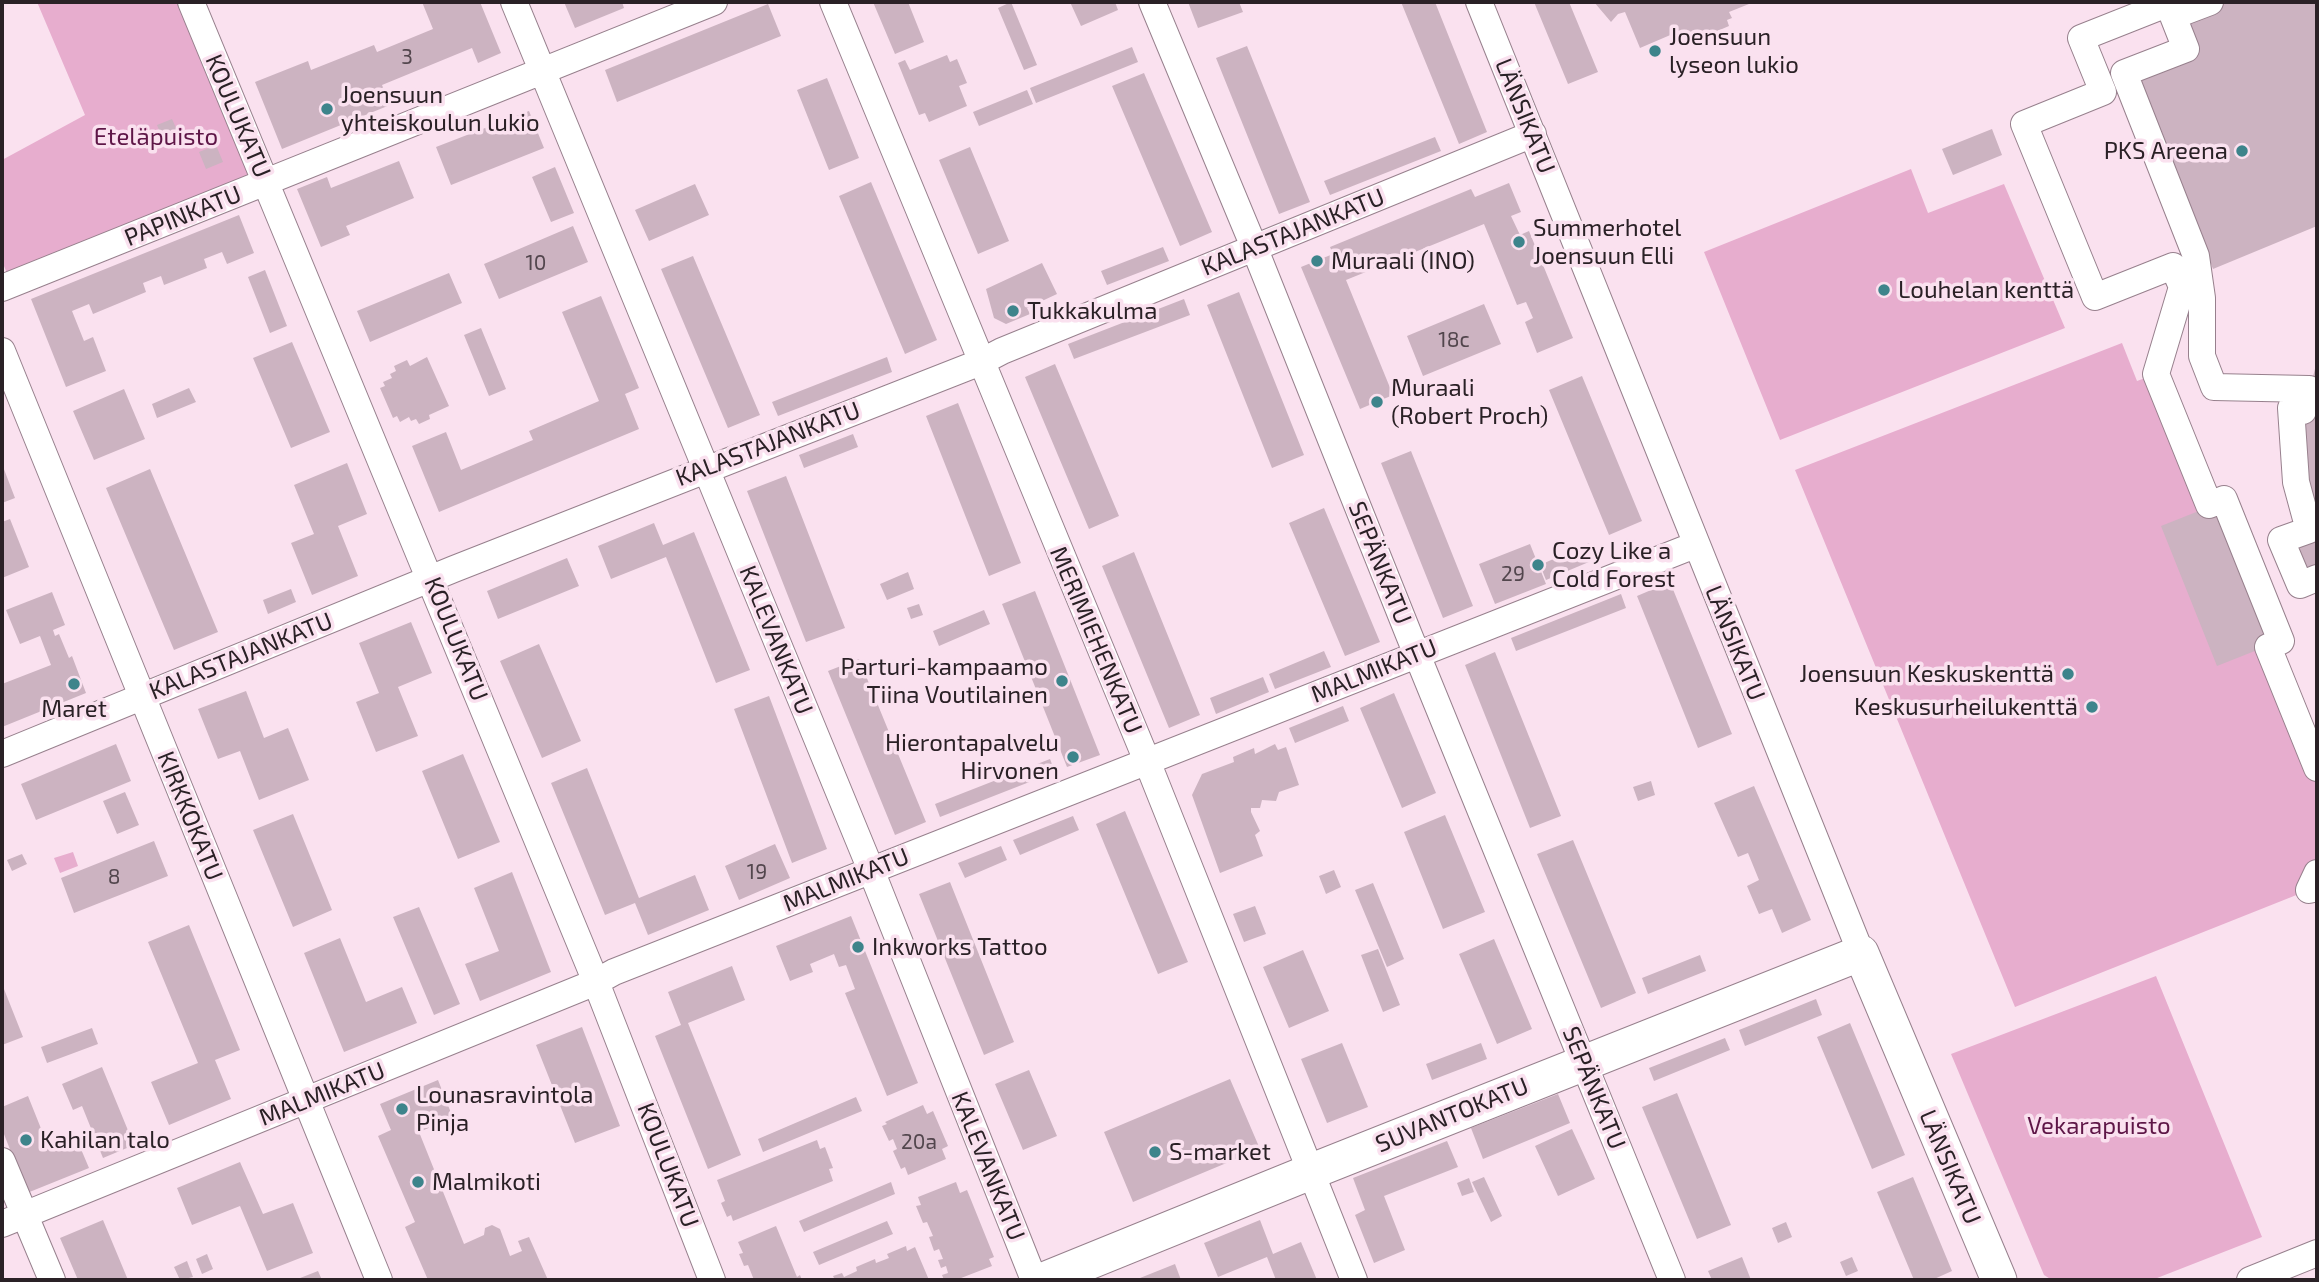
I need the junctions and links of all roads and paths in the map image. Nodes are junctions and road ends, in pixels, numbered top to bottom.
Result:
1 (191, 2) edge
2 (514, 2) edge
3 (714, 2) edge
4 (833, 2) edge
5 (1152, 2) edge
6 (1479, 2) edge
7 (2172, 2) edge
8 (2210, 2) edge
9 (542, 71) junction
10 (1533, 134) junction
11 (266, 183) junction
12 (1254, 247) junction
13 (2, 288) edge
14 (2, 351) edge
15 (981, 362) junction
16 (704, 469) junction
17 (1695, 545) junction
18 (2317, 578) edge
19 (431, 579) junction
20 (1416, 654) junction
21 (141, 697) junction
22 (2, 754) edge
23 (1147, 761) junction
24 (2317, 768) edge
25 (870, 870) junction
26 (2317, 873) edge
27 (2317, 888) edge
28 (1861, 953) junction
29 (596, 982) junction
30 (1583, 1063) junction
31 (307, 1101) junction
32 (2, 1161) edge
33 (1310, 1171) junction
34 (13, 1219) edge
35 (2317, 1253) edge
36 (52, 1280) edge
37 (379, 1280) edge
38 (712, 1280) edge
39 (1034, 1280) edge
40 (1044, 1280) edge
41 (1354, 1280) edge
42 (1672, 1280) edge
43 (1999, 1280) edge
44 (2250, 1280) edge

1 - 11 street, KOULUKATU
2 - 9 street, KALEVANKATU
3 - 9 street, PAPINKATU
4 - 15 street, MERIMIEHENKATU
5 - 12 street, SEPÄNKATU
6 - 10 street, LÄNSIKATU
7 - 24 street
8 - 18 street
9 - 11 street, PAPINKATU
9 - 16 street, KALEVANKATU
10 - 12 street, KALASTAJANKATU
10 - 17 street, LÄNSIKATU
11 - 13 street, PAPINKATU
11 - 19 street, KOULUKATU
12 - 15 street, KALASTAJANKATU
12 - 20 street, SEPÄNKATU
14 - 21 street, KIRKKOKATU
15 - 16 street, KALASTAJANKATU
15 - 23 street, MERIMIEHENKATU
16 - 19 street, KALASTAJANKATU
16 - 25 street, KALEVANKATU
17 - 20 street, MALMIKATU
17 - 28 street, LÄNSIKATU
19 - 21 street, KALASTAJANKATU
19 - 29 street, KOULUKATU
20 - 23 street, MALMIKATU
20 - 30 street, SEPÄNKATU
21 - 22 street, KALASTAJANKATU
21 - 31 street, KIRKKOKATU
23 - 25 street, MALMIKATU
23 - 33 street, MERIMIEHENKATU
25 - 29 street, MALMIKATU
25 - 39 street, KALEVANKATU
26 - 27 street
28 - 30 main road, SUVANTOKATU
28 - 43 main road, LÄNSIKATU
29 - 31 street, MALMIKATU
29 - 38 street, KOULUKATU
30 - 33 main road, SUVANTOKATU
30 - 42 street, SEPÄNKATU
31 - 34 street, MALMIKATU
31 - 37 street, KIRKKOKATU
32 - 34 street
33 - 40 main road, SUVANTOKATU
33 - 41 street, MERIMIEHENKATU
34 - 36 street
35 - 44 street

